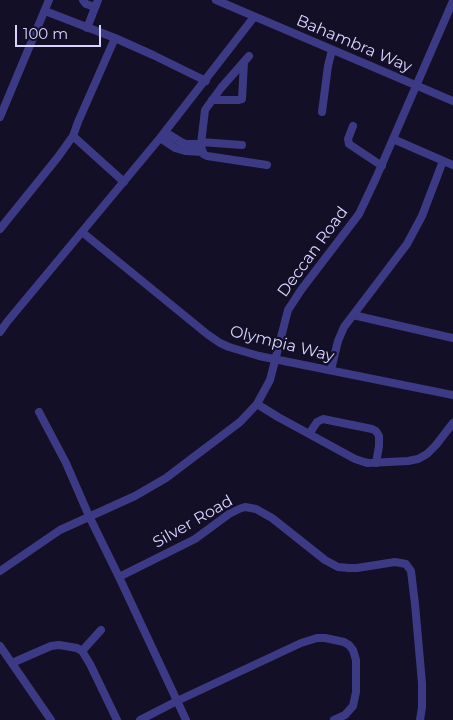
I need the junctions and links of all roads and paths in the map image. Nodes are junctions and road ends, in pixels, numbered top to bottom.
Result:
1 (49, 0) edge
2 (83, 0) edge
3 (216, 0) edge
4 (453, 1) edge
5 (97, 4) edge
6 (45, 11) junction
7 (254, 17) junction
8 (87, 28) junction
9 (115, 38) junction
10 (332, 50) junction
11 (206, 81) junction
12 (417, 86) junction
13 (212, 100) junction
14 (453, 102) edge
15 (322, 112) dead end
16 (0, 117) edge
17 (353, 126) dead end
18 (163, 135) junction
19 (73, 136) junction
20 (393, 139) junction
21 (242, 145) dead end
22 (202, 146) junction
23 (443, 161) junction
24 (267, 165) dead end
25 (453, 165) edge
26 (382, 166) junction
27 (124, 182) junction
28 (0, 229) edge
29 (82, 232) junction
30 (353, 315) junction
31 (4, 321) edge
32 (0, 332) edge
33 (453, 338) edge
34 (276, 359) junction
35 (331, 370) junction
36 (453, 395) edge
37 (257, 404) junction
38 (39, 412) dead end
39 (453, 422) edge
40 (309, 434) junction
41 (376, 463) junction
42 (89, 516) junction
43 (0, 572) edge
44 (119, 577) junction
45 (101, 630) dead end
46 (0, 646) edge
47 (82, 651) junction
48 (12, 663) junction
49 (178, 701) junction
50 (52, 720) edge
51 (117, 720) edge
52 (140, 720) edge
53 (186, 720) edge
54 (334, 720) edge
55 (420, 720) edge

1 - 6 street
2 - 5 street
3 - 7 street, Bahambra Way
4 - 12 street, Deccan Road
5 - 8 street
6 - 8 street
6 - 16 street
7 - 10 street, Bahambra Way
7 - 11 street
8 - 9 street
9 - 11 street
9 - 19 street
10 - 12 street, Bahambra Way
10 - 15 street
11 - 18 street
12 - 14 street, Bahambra Way
12 - 20 street, Deccan Road
13 - 13 street
13 - 22 street
17 - 26 street
18 - 22 street
18 - 27 street
19 - 27 street
19 - 28 street
20 - 23 street
20 - 26 street, Deccan Road
21 - 22 street
22 - 24 street
23 - 25 street
23 - 30 street
26 - 34 street, Deccan Road
27 - 29 street
29 - 31 street
29 - 34 street, Olympia Way
30 - 33 street
30 - 35 street
31 - 32 street
34 - 35 street, Olympia Way
34 - 37 street, Deccan Road
35 - 36 street, Olympia Way
37 - 40 street
37 - 42 street, Deccan Road
38 - 42 street
39 - 41 street
40 - 41 street
40 - 41 street
42 - 43 street, Deccan Road
42 - 44 street
44 - 49 street
44 - 55 street, Silver Road
45 - 47 street
46 - 48 street
47 - 48 street
47 - 51 street
48 - 50 street
49 - 52 street
49 - 53 street
49 - 54 street

